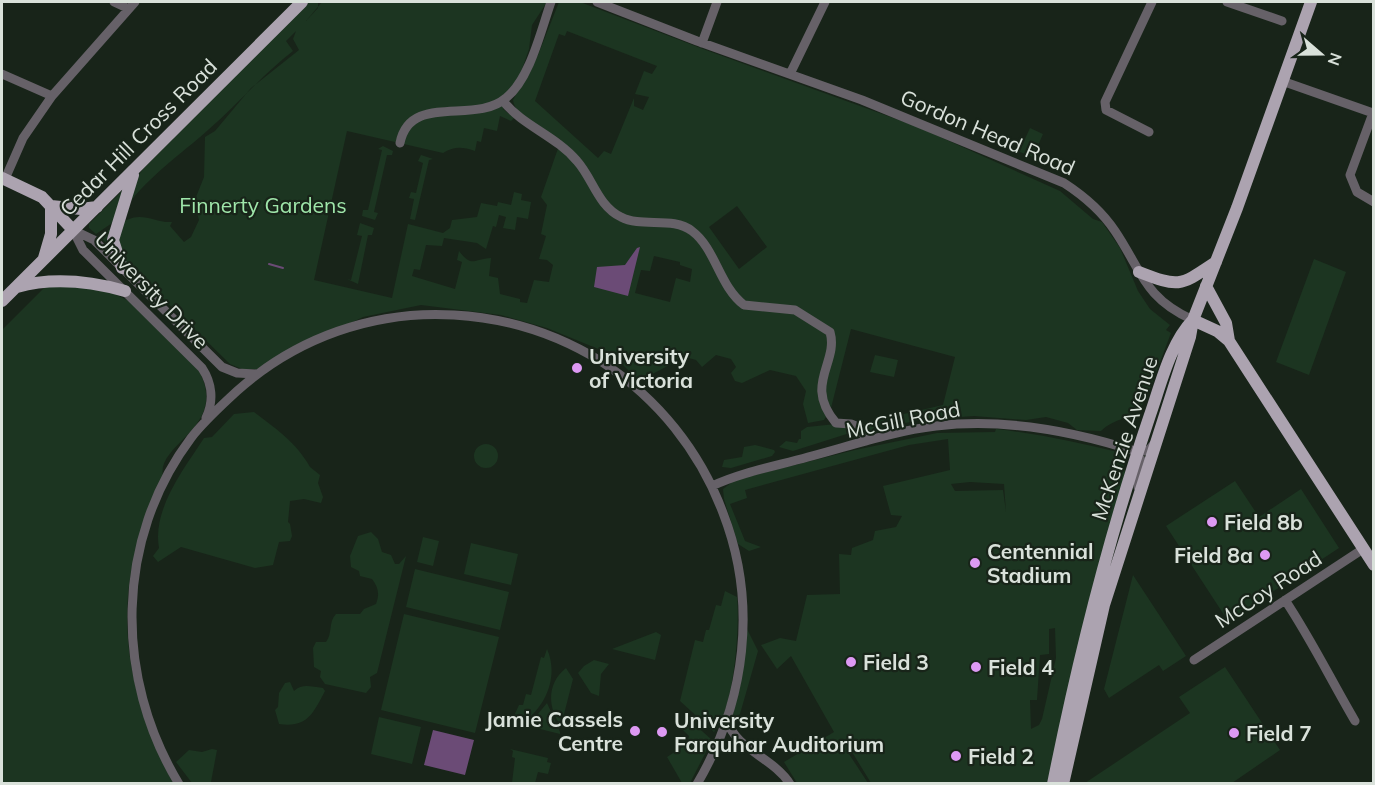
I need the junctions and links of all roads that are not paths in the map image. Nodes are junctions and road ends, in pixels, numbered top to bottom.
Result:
1 (114, 2) edge
2 (135, 2) edge
3 (302, 2) edge
4 (551, 2) edge
5 (597, 2) edge
6 (717, 2) edge
7 (825, 2) edge
8 (1152, 2) edge
9 (1227, 2) edge
10 (1311, 2) edge
11 (127, 9) junction
12 (1282, 21) dead end
13 (702, 43) junction
14 (2, 74) edge
15 (790, 74) junction
16 (1282, 81) junction
17 (52, 96) junction
18 (503, 101) junction
19 (1374, 113) edge
20 (1149, 132) dead end
21 (400, 143) dead end
22 (136, 168) junction
23 (3, 178) edge
24 (1374, 202) edge
25 (51, 206) junction
26 (97, 207) junction
27 (74, 230) junction
28 (44, 259) junction
29 (1217, 261) junction
30 (122, 268) junction
31 (1138, 272) junction
32 (1206, 286) junction
33 (16, 287) junction
34 (125, 291) junction
35 (2, 301) edge
36 (1192, 320) junction
37 (1229, 341) junction
38 (257, 374) junction
39 (198, 429) junction
40 (1157, 440) junction
41 (866, 441) junction
42 (1138, 452) junction
43 (712, 486) junction
44 (1138, 501) junction
45 (1363, 549) junction
46 (1374, 565) edge
47 (1285, 600) junction
48 (1194, 660) dead end
49 (727, 720) junction
50 (1355, 721) dead end
51 (179, 783) edge
52 (697, 783) edge
53 (790, 783) edge
54 (1053, 783) edge
55 (1063, 783) edge

1 - 11 street
2 - 11 street
3 - 22 main road, Cedar Hill Cross Road
4 - 18 street
5 - 13 street, Gordon Head Road
6 - 13 street
7 - 15 street
8 - 20 street
9 - 12 street
10 - 16 main road, McKenzie Avenue
11 - 17 street
13 - 15 street, Gordon Head Road
14 - 17 street
15 - 31 street, Gordon Head Road
16 - 19 street
16 - 29 main road, McKenzie Avenue
17 - 23 street
18 - 21 street
18 - 41 street
19 - 24 street
22 - 26 main road, Cedar Hill Cross Road
22 - 30 main road
23 - 25 main road
25 - 26 main road
25 - 27 main road
25 - 28 main road
26 - 27 main road, Cedar Hill Cross Road
27 - 28 main road, Cedar Hill Cross Road
27 - 30 street, University Drive
27 - 34 street, University Drive
28 - 33 main road, Cedar Hill Cross Road
29 - 31 main road
29 - 32 main road, McKenzie Avenue
30 - 38 street, University Drive
31 - 36 street, Gordon Head Road
32 - 36 main road, McKenzie Avenue
32 - 37 main road
33 - 34 main road
33 - 35 main road, Cedar Hill Cross Road
34 - 39 street, University Drive
36 - 37 main road, Gordon Head Road
36 - 40 main road, McKenzie Avenue
36 - 42 main road, McKenzie Avenue
37 - 45 main road, Gordon Head Road
38 - 39 street
38 - 43 street
39 - 51 street
40 - 42 street
40 - 44 main road, McKenzie Avenue
41 - 42 street, McGill Road
41 - 43 street, McGill Road
42 - 44 street
42 - 54 main road, McKenzie Avenue
43 - 49 street
44 - 55 main road, McKenzie Avenue
45 - 46 main road, Gordon Head Road
45 - 47 street, McCoy Road
47 - 48 street, McCoy Road
47 - 50 street
49 - 52 street
49 - 53 street

